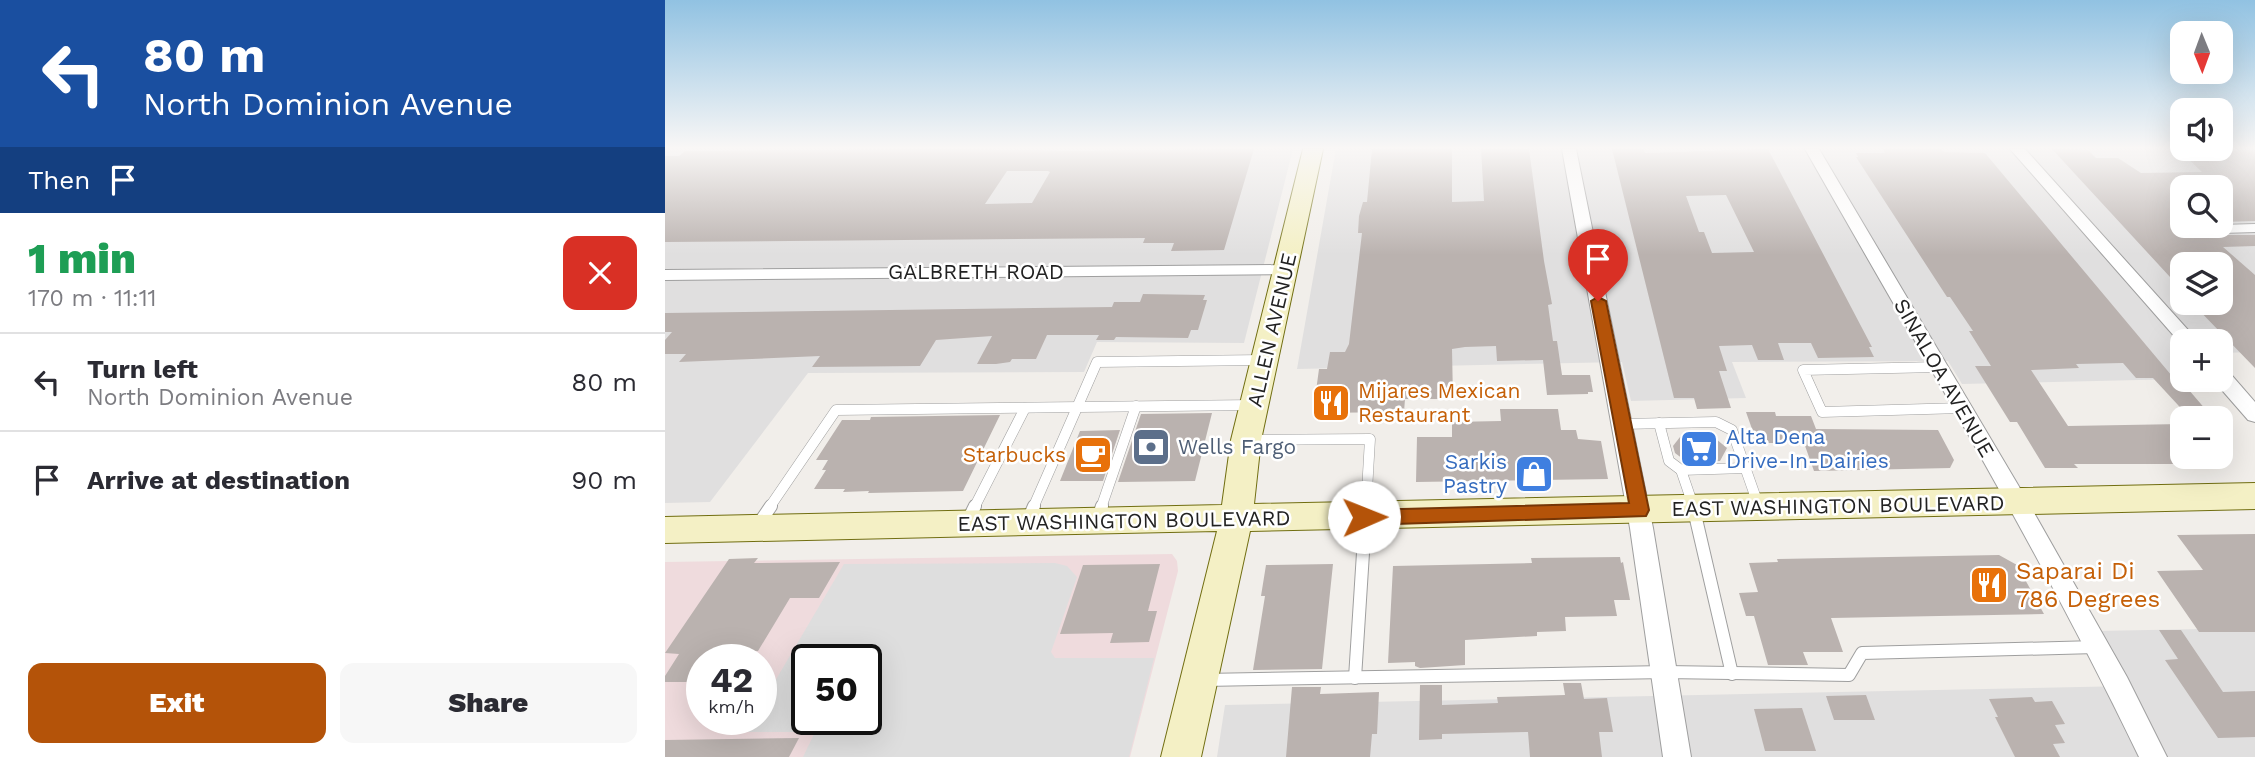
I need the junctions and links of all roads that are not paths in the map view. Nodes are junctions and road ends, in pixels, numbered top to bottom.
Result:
1 (1305, 184) edge
2 (1576, 184) edge
3 (1832, 184) edge
4 (2049, 184) edge
5 (2255, 228) edge
6 (2233, 229) edge
7 (1286, 270) junction
8 (665, 275) edge
9 (2178, 329) edge
10 (1266, 360) junction
11 (1938, 367) junction
12 (2233, 390) edge
13 (1254, 405) junction
14 (1136, 406) junction
15 (1077, 407) junction
16 (1025, 408) junction
17 (1962, 408) junction
18 (2255, 415) edge
19 (1659, 423) junction
20 (1622, 424) junction
21 (1246, 440) junction
22 (1745, 468) junction
23 (1681, 470) junction
24 (2252, 500) edge
25 (2016, 501) junction
26 (1759, 508) junction
27 (1694, 509) junction
28 (1640, 510) junction
29 (1364, 517) junction
30 (1235, 520) junction
31 (1097, 522) junction
32 (1026, 523) junction
33 (966, 524) junction
34 (756, 528) junction
35 (665, 530) edge
36 (2096, 648) junction
37 (1666, 672) junction
38 (1732, 674) junction
39 (1355, 678) junction
40 (1197, 680) junction
41 (1181, 757) edge
42 (1677, 757) edge
43 (2153, 757) edge

1 - 7 main road, ALLEN AVENUE
2 - 20 street
3 - 11 street, SINALOA AVENUE
4 - 9 street
5 - 6 lane
7 - 8 street, GALBRETH ROAD
7 - 10 main road, ALLEN AVENUE
10 - 13 main road, ALLEN AVENUE
10 - 15 lane
11 - 17 street, SINALOA AVENUE
11 - 17 lane
12 - 18 street
13 - 14 lane
13 - 21 main road, ALLEN AVENUE
14 - 15 lane
14 - 31 lane
15 - 16 lane
15 - 32 lane
16 - 33 lane
16 - 34 lane
17 - 25 street, SINALOA AVENUE
19 - 20 lane
19 - 22 lane
19 - 23 lane
20 - 28 street
21 - 29 lane
21 - 30 main road, ALLEN AVENUE
22 - 23 lane
22 - 26 lane
23 - 27 lane
24 - 25 main road, EAST WASHINGTON BOULEVARD
25 - 26 main road, EAST WASHINGTON BOULEVARD
25 - 36 street, SINALOA AVENUE
26 - 27 main road, EAST WASHINGTON BOULEVARD
27 - 28 main road, EAST WASHINGTON BOULEVARD
27 - 38 lane
28 - 29 main road, EAST WASHINGTON BOULEVARD
28 - 37 street
29 - 30 main road, EAST WASHINGTON BOULEVARD
29 - 39 lane
30 - 31 main road, EAST WASHINGTON BOULEVARD
30 - 40 main road, ALLEN AVENUE
31 - 32 main road, EAST WASHINGTON BOULEVARD
32 - 33 main road, EAST WASHINGTON BOULEVARD
33 - 34 main road, EAST WASHINGTON BOULEVARD
34 - 35 main road, EAST WASHINGTON BOULEVARD
36 - 38 lane
36 - 43 street, SINALOA AVENUE
37 - 38 lane
37 - 39 lane
37 - 42 street
39 - 40 lane
40 - 41 main road, ALLEN AVENUE

